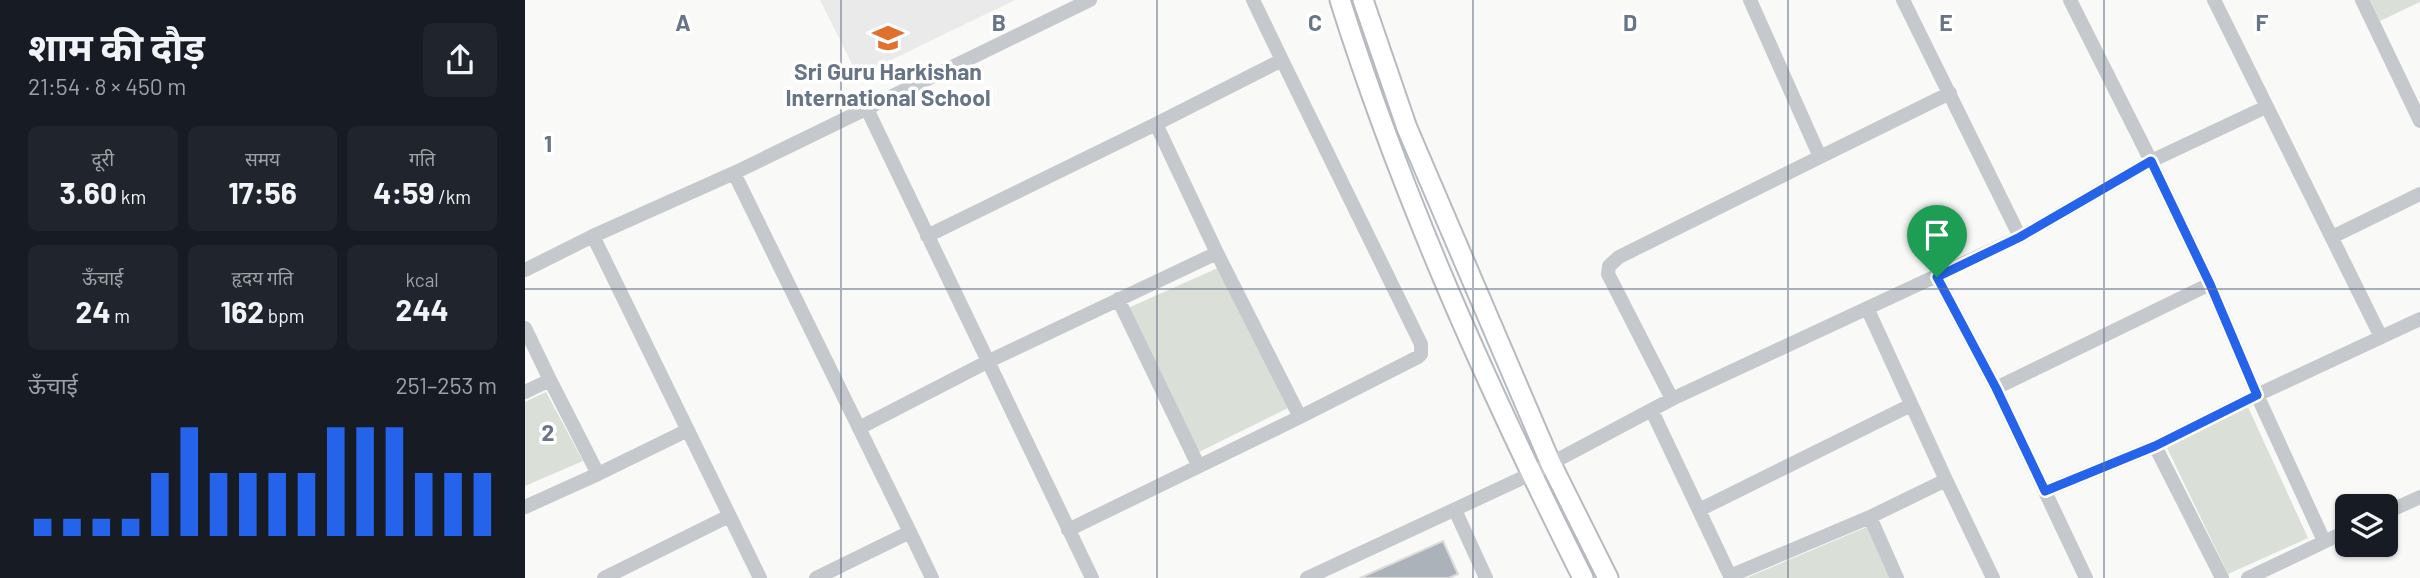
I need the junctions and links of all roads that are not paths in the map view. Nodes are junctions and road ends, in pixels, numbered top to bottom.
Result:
1 (1090, 0) edge
2 (1253, 0) edge
3 (1340, 0) edge
4 (1363, 0) edge
5 (1750, 0) edge
6 (1903, 0) edge
7 (2070, 0) edge
8 (2214, 0) edge
9 (2362, 0) edge
10 (1282, 60) junction
11 (1950, 93) junction
12 (2266, 107) junction
13 (867, 109) junction
14 (2420, 121) edge
15 (1156, 124) junction
16 (1820, 156) junction
17 (2151, 161) junction
18 (734, 173) junction
19 (2420, 194) edge
20 (593, 236) junction
21 (927, 236) junction
22 (2020, 237) junction
23 (2332, 237) junction
24 (1217, 253) junction
25 (525, 270) edge
26 (1937, 277) junction
27 (2210, 284) junction
28 (1118, 299) junction
29 (1868, 310) junction
30 (2420, 319) edge
31 (525, 328) edge
32 (2381, 337) junction
33 (987, 362) junction
34 (549, 380) junction
35 (1996, 388) junction
36 (525, 392) edge
37 (2257, 395) junction
38 (1672, 399) junction
39 (1911, 405) junction
40 (1652, 411) junction
41 (1300, 417) junction
42 (859, 428) junction
43 (688, 430) junction
44 (2155, 446) junction
45 (1551, 464) junction
46 (1198, 466) junction
47 (598, 474) junction
48 (1531, 474) junction
49 (1946, 480) junction
50 (2045, 491) junction
51 (2420, 497) edge
52 (525, 507) edge
53 (2398, 507) edge
54 (1455, 510) junction
55 (1699, 510) junction
56 (729, 516) junction
57 (1870, 517) junction
58 (1067, 530) junction
59 (910, 532) junction
60 (2335, 536) edge
61 (2324, 541) junction
62 (1730, 577) edge
63 (604, 578) edge
64 (759, 578) edge
65 (816, 578) edge
66 (932, 578) edge
67 (1092, 578) edge
68 (1307, 578) edge
69 (1486, 578) edge
70 (1584, 578) edge
71 (1608, 578) edge
72 (1897, 578) edge
73 (1993, 578) edge
74 (2086, 578) edge
75 (2222, 578) edge
76 (2248, 578) edge

1 - 13 street
2 - 10 street
3 - 48 street
4 - 45 street
5 - 16 street
6 - 11 street
7 - 17 street
8 - 12 street
9 - 14 street
10 - 15 street
10 - 41 street
11 - 16 street
11 - 22 street
12 - 17 street
12 - 23 street
13 - 18 street
13 - 21 street
15 - 21 street
15 - 24 street
16 - 38 street
17 - 22 street
17 - 27 street
18 - 20 street
18 - 42 street
19 - 23 street
20 - 25 street
20 - 43 street
21 - 33 street
22 - 26 street
23 - 32 street
24 - 28 street
24 - 41 street
26 - 29 street
26 - 35 street
27 - 35 street
27 - 37 street
28 - 33 street
28 - 46 street
29 - 38 street
29 - 39 street
30 - 32 street
31 - 34 street
32 - 37 street
33 - 42 street
33 - 58 street
34 - 36 street
34 - 47 street
35 - 50 street
37 - 44 street
37 - 61 street
38 - 40 street
39 - 49 street
39 - 55 street
40 - 45 street
40 - 55 street
41 - 46 street
42 - 59 street
43 - 47 street
43 - 56 street
44 - 50 street
44 - 75 street
45 - 48 street
45 - 71 street
46 - 58 street
47 - 52 street
48 - 54 street
48 - 70 street
49 - 57 street
49 - 73 street
50 - 74 street
51 - 53 street
54 - 68 street
54 - 69 street
55 - 62 street
56 - 63 street
56 - 64 street
57 - 62 street
57 - 72 street
58 - 67 street
59 - 65 street
59 - 66 street
60 - 61 street
61 - 76 street

